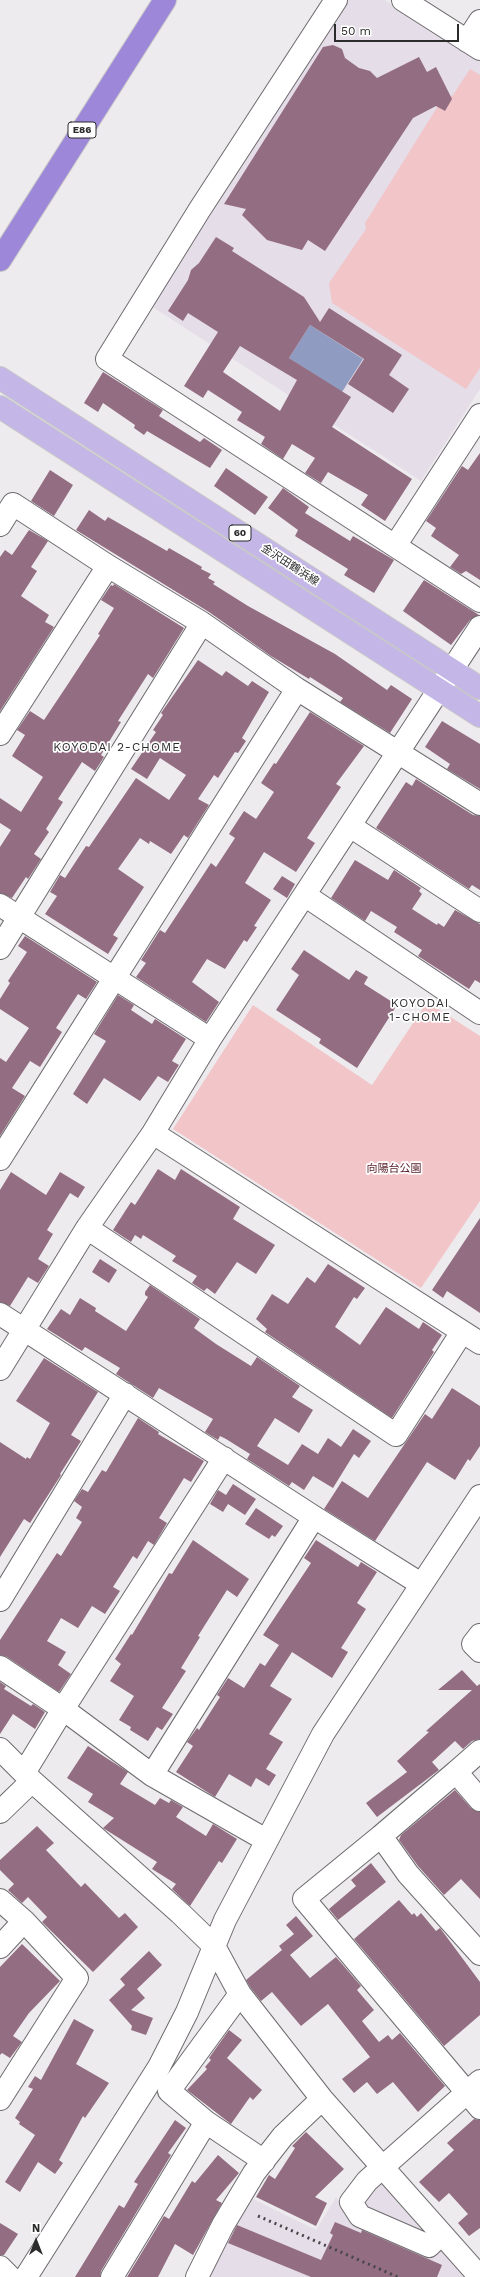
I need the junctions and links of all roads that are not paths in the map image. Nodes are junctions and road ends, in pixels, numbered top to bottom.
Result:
1 (165, 0) edge
2 (336, 0) edge
3 (403, 0) edge
4 (480, 21) edge
5 (474, 45) edge
6 (0, 260) edge
7 (0, 378) edge
8 (0, 407) edge
9 (480, 415) edge
10 (0, 525) edge
11 (395, 546) junction
12 (108, 566) junction
13 (480, 601) edge
14 (202, 623) junction
15 (480, 628) edge
16 (451, 669) junction
17 (480, 688) edge
18 (297, 689) junction
19 (438, 689) junction
20 (480, 716) edge
21 (0, 734) edge
22 (398, 752) junction
23 (480, 804) edge
24 (350, 826) junction
25 (306, 896) junction
26 (0, 905) edge
27 (480, 911) edge
28 (20, 917) junction
29 (0, 948) edge
30 (116, 978) junction
31 (480, 1013) edge
32 (210, 1039) junction
33 (152, 1133) junction
34 (0, 1159) edge
35 (87, 1228) junction
36 (0, 1314) edge
37 (25, 1330) junction
38 (462, 1332) junction
39 (480, 1343) edge
40 (0, 1369) edge
41 (125, 1394) junction
42 (224, 1458) junction
43 (480, 1496) edge
44 (314, 1517) junction
45 (421, 1584) junction
46 (0, 1600) edge
47 (480, 1635) edge
48 (480, 1651) edge
49 (0, 1667) edge
50 (63, 1709) junction
51 (0, 1749) edge
52 (480, 1750) edge
53 (456, 1772) junction
54 (152, 1775) junction
55 (28, 1777) junction
56 (480, 1800) edge
57 (0, 1812) edge
58 (381, 1836) junction
59 (266, 1840) junction
60 (0, 1900) edge
61 (24, 1921) junction
62 (214, 1946) junction
63 (0, 1947) edge
64 (480, 1954) edge
65 (240, 1994) junction
66 (475, 2094) edge
67 (0, 2099) edge
68 (322, 2099) junction
69 (206, 2122) junction
70 (264, 2161) junction
71 (382, 2168) junction
72 (441, 2234) junction
73 (0, 2267) edge
74 (10, 2277) edge
75 (26, 2277) edge
76 (112, 2277) edge
77 (197, 2277) edge
78 (480, 2277) edge

1 - 6 highway, E86
2 - 11 street
3 - 5 street
4 - 5 street
7 - 16 main road, 金沢田鶴浜線 / 60
8 - 19 main road, 60
9 - 11 street
10 - 12 street
11 - 13 street
12 - 14 street
12 - 21 street
14 - 18 street
14 - 28 street
15 - 16 street
16 - 17 main road, 金沢田鶴浜線 / 60
16 - 19 street
18 - 22 street
18 - 30 street
19 - 20 main road, 60
19 - 22 street
22 - 23 street
22 - 24 street
24 - 25 street
24 - 27 street
25 - 31 street
25 - 32 street
26 - 28 street
28 - 29 street
28 - 30 street
30 - 32 street
30 - 34 street
32 - 33 street
33 - 35 street
33 - 38 street
35 - 37 street
35 - 38 street
36 - 37 street
37 - 40 street
37 - 41 street
38 - 39 street
41 - 42 street
41 - 46 street
42 - 44 street
42 - 50 street
43 - 45 street
44 - 45 street
44 - 54 street
45 - 59 street
47 - 48 street
49 - 50 street
50 - 54 street
50 - 55 street
51 - 55 street
52 - 53 street
53 - 56 street
53 - 58 street
54 - 59 street
55 - 57 street
55 - 62 street
58 - 64 street
58 - 66 street
59 - 62 street
60 - 61 street
61 - 63 street
61 - 67 street
62 - 65 street
62 - 75 street
65 - 68 street
65 - 69 street
66 - 71 street
68 - 70 street
68 - 71 street
69 - 70 street
69 - 76 street
70 - 77 street
71 - 72 street
71 - 72 street
72 - 78 street
73 - 74 street

